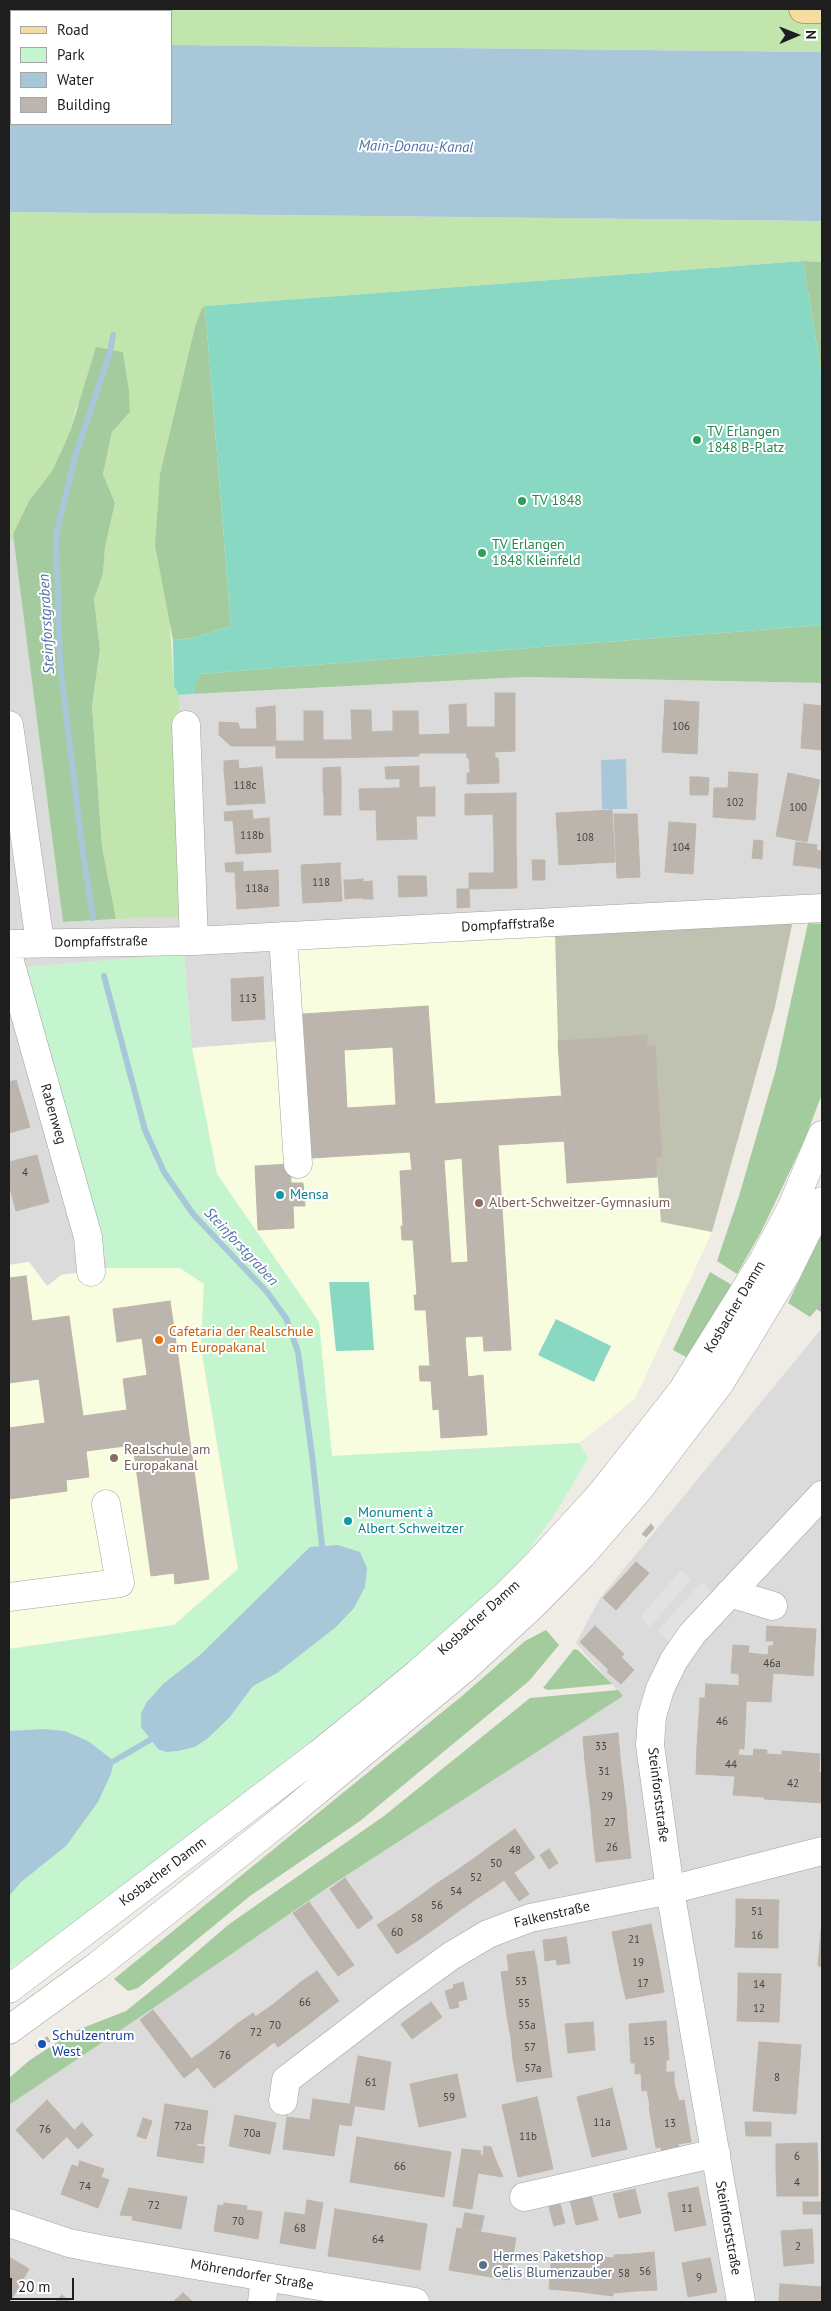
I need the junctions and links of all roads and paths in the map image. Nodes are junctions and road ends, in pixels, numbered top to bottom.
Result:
1 (803, 9) edge
2 (822, 9) edge
3 (9, 725) edge
4 (186, 725) dead end
5 (822, 908) edge
6 (282, 936) junction
7 (194, 941) junction
8 (40, 943) junction
9 (9, 944) edge
10 (9, 958) edge
11 (822, 1135) edge
12 (298, 1164) dead end
13 (822, 1201) edge
14 (91, 1272) dead end
15 (822, 1495) edge
16 (106, 1504) dead end
17 (730, 1593) junction
18 (9, 1597) edge
19 (773, 1606) dead end
20 (822, 1851) edge
21 (670, 1890) junction
22 (9, 1989) edge
23 (9, 2030) edge
24 (283, 2101) dead end
25 (716, 2153) junction
26 (524, 2197) dead end
27 (9, 2216) edge
28 (20, 2227) edge
29 (264, 2290) edge
30 (415, 2302) edge
31 (741, 2302) edge

1 - 2 main road
3 - 8 street
4 - 7 street
5 - 6 street, Dompfaffstraße
6 - 7 street, Dompfaffstraße
6 - 12 street
7 - 8 street, Dompfaffstraße
8 - 9 street, Dompfaffstraße
10 - 14 street, Rabenweg
11 - 22 street, Kosbacher Damm
13 - 23 street, Kosbacher Damm
15 - 17 street, Steinforststraße
16 - 18 street
17 - 19 street
17 - 21 street, Steinforststraße
20 - 21 street, Falkenstraße
21 - 24 street, Falkenstraße
21 - 25 street, Steinforststraße
25 - 26 street
25 - 31 street, Steinforststraße
27 - 28 street, Möhrendorfer Straße
28 - 29 street, Möhrendorfer Straße
29 - 30 street, Möhrendorfer Straße

